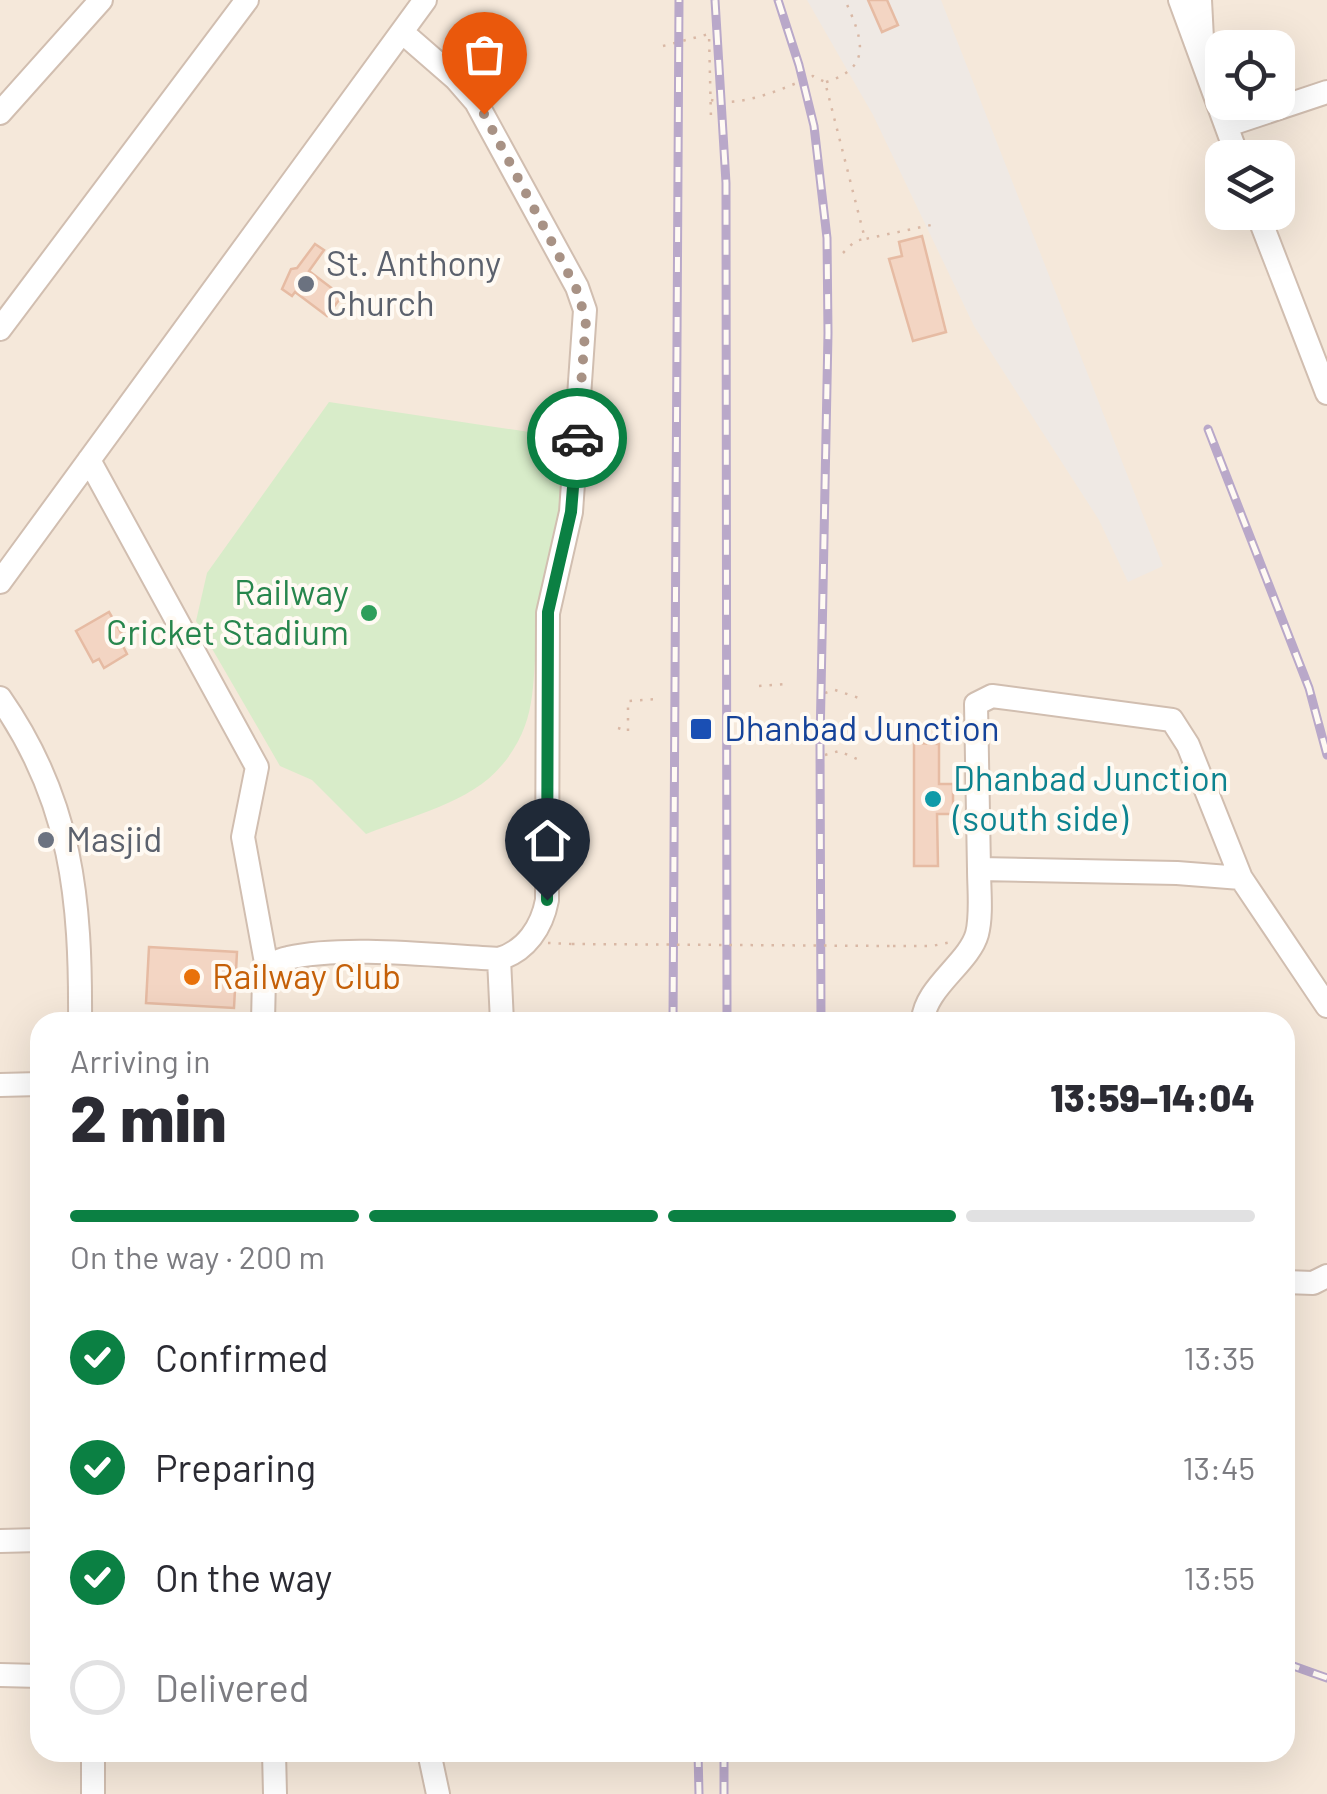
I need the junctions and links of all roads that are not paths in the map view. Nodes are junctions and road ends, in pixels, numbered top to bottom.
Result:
1 (101, 0) edge
2 (246, 0) edge
3 (425, 0) edge
4 (1180, 0) edge
5 (1200, 0) edge
6 (402, 32) junction
7 (1202, 58) junction
8 (1327, 92) edge
9 (0, 113) edge
10 (1228, 124) junction
11 (1233, 140) edge
12 (1265, 230) edge
13 (0, 329) edge
14 (1327, 393) edge
15 (89, 460) junction
16 (0, 582) edge
17 (0, 698) edge
18 (979, 869) junction
19 (1241, 878) junction
20 (499, 959) junction
21 (267, 968) junction
22 (1327, 1006) edge
23 (80, 1012) edge
24 (262, 1012) edge
25 (502, 1012) edge
26 (924, 1012) edge
27 (30, 1084) edge
28 (0, 1086) edge
29 (1327, 1276) edge
30 (1295, 1282) edge
31 (30, 1540) edge
32 (0, 1541) edge
33 (0, 1676) edge
34 (30, 1676) edge
35 (93, 1762) edge
36 (274, 1762) edge
37 (431, 1762) edge
38 (93, 1794) edge
39 (275, 1794) edge
40 (438, 1794) edge

1 - 9 street
2 - 13 street
3 - 6 street
4 - 7 street
5 - 7 street
6 - 15 street
6 - 20 street
7 - 10 street
8 - 10 street
10 - 11 street
12 - 14 street
15 - 16 street
15 - 21 street
17 - 23 street
18 - 19 street
18 - 19 street
18 - 26 street
19 - 22 street
20 - 21 street
20 - 25 street
21 - 24 street
27 - 28 street
29 - 30 street
31 - 32 street
33 - 34 street
35 - 38 street
36 - 39 street
37 - 40 street

